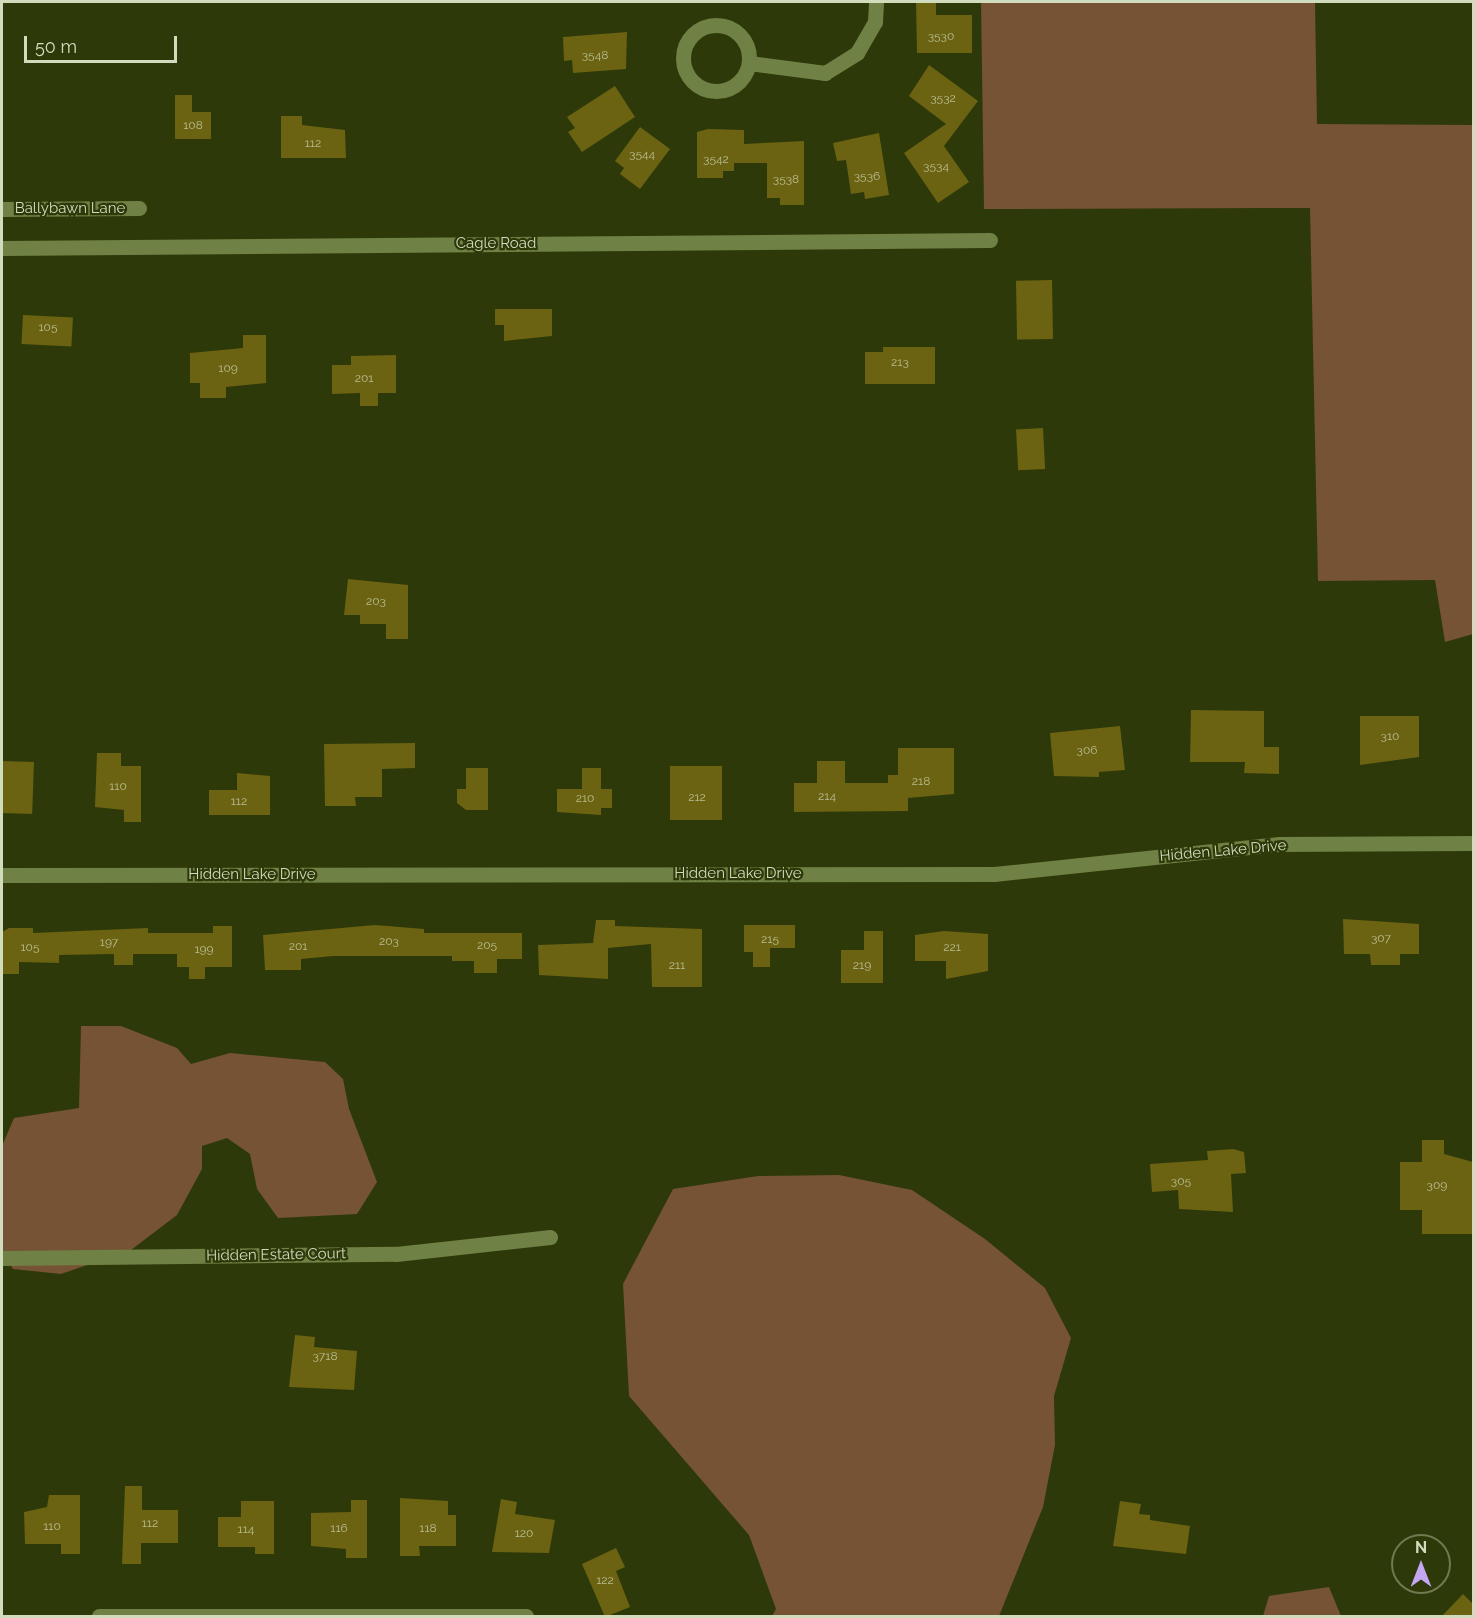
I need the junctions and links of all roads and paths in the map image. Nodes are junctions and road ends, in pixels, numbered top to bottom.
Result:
1 (876, 2) edge
2 (749, 63) junction
3 (139, 208) dead end
4 (2, 209) edge
5 (990, 240) dead end
6 (2, 248) edge
7 (1473, 843) edge
8 (2, 875) edge
9 (550, 1237) dead end
10 (2, 1258) edge
11 (99, 1617) edge
12 (526, 1617) edge

1 - 2 street
2 - 2 street
3 - 4 street, Ballybawn Lane
5 - 6 street, Cagle Road
7 - 8 street, Hidden Lake Drive
9 - 10 street, Hidden Estate Court
11 - 12 street

